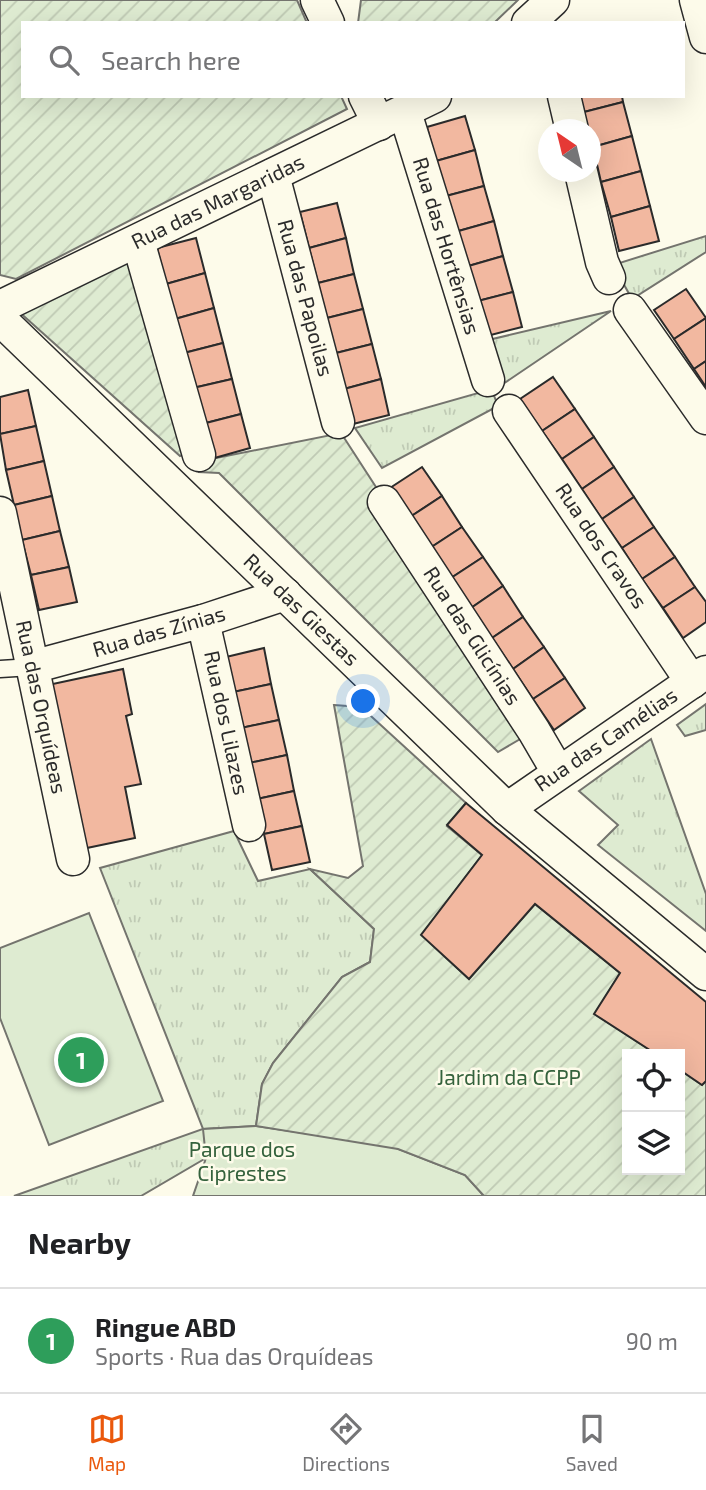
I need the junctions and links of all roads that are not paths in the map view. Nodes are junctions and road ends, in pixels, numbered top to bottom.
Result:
1 (317, 0) edge
2 (344, 0) edge
3 (696, 0) edge
4 (327, 21) edge
5 (345, 21) edge
6 (706, 37) edge
7 (367, 98) edge
8 (431, 98) edge
9 (564, 98) edge
10 (391, 118) junction
11 (569, 119) edge
12 (273, 175) junction
13 (583, 182) edge
14 (138, 241) junction
15 (609, 278) dead end
16 (0, 307) edge
17 (630, 310) dead end
18 (0, 319) edge
19 (488, 380) dead end
20 (509, 411) dead end
21 (706, 418) edge
22 (338, 422) dead end
23 (200, 455) dead end
24 (384, 502) dead end
25 (0, 513) edge
26 (285, 594) junction
27 (203, 621) junction
28 (32, 667) junction
29 (0, 669) edge
30 (699, 677) edge
31 (558, 772) junction
32 (507, 809) junction
33 (248, 825) dead end
34 (73, 859) dead end
35 (706, 974) edge

1 - 4 street
2 - 5 street
3 - 6 street
7 - 10 street, Rua das Hortênsias
8 - 10 street, Rua das Margaridas
9 - 11 street
10 - 12 street, Rua das Margaridas
10 - 19 street, Rua das Hortênsias
12 - 14 street, Rua das Margaridas
12 - 22 street, Rua das Papoilas
13 - 15 street
14 - 16 street, Rua das Margaridas
14 - 23 street
17 - 21 street
18 - 26 street, Rua das Giestas
20 - 30 street, Rua dos Cravos
24 - 31 street, Rua das Glicínias
25 - 28 street, Rua das Orquídeas
26 - 27 street, Rua das Zínias
26 - 32 street, Rua das Giestas
27 - 28 street, Rua das Zínias
27 - 33 street, Rua dos Lilazes
28 - 29 lane
28 - 34 street, Rua das Orquídeas
30 - 31 street, Rua das Camélias
31 - 32 street, Rua das Camélias
32 - 35 street, Rua das Giestas

